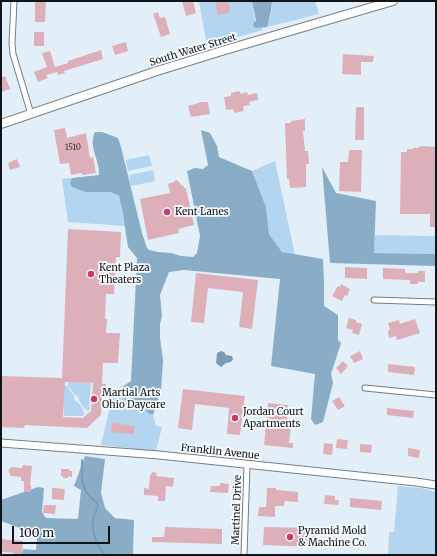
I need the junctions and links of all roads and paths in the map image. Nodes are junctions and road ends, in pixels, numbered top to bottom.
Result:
1 (14, 1) edge
2 (393, 1) edge
3 (31, 114) junction
4 (1, 124) edge
5 (374, 300) dead end
6 (436, 302) edge
7 (365, 388) dead end
8 (436, 395) edge
9 (1, 443) edge
10 (247, 465) junction
11 (436, 485) edge
12 (244, 555) edge

1 - 3 street
2 - 3 main road, South Water Street
3 - 4 main road, South Water Street
5 - 6 street
7 - 8 street
9 - 10 street, Franklin Avenue
10 - 11 street, Franklin Avenue
10 - 12 street, Martinel Drive

